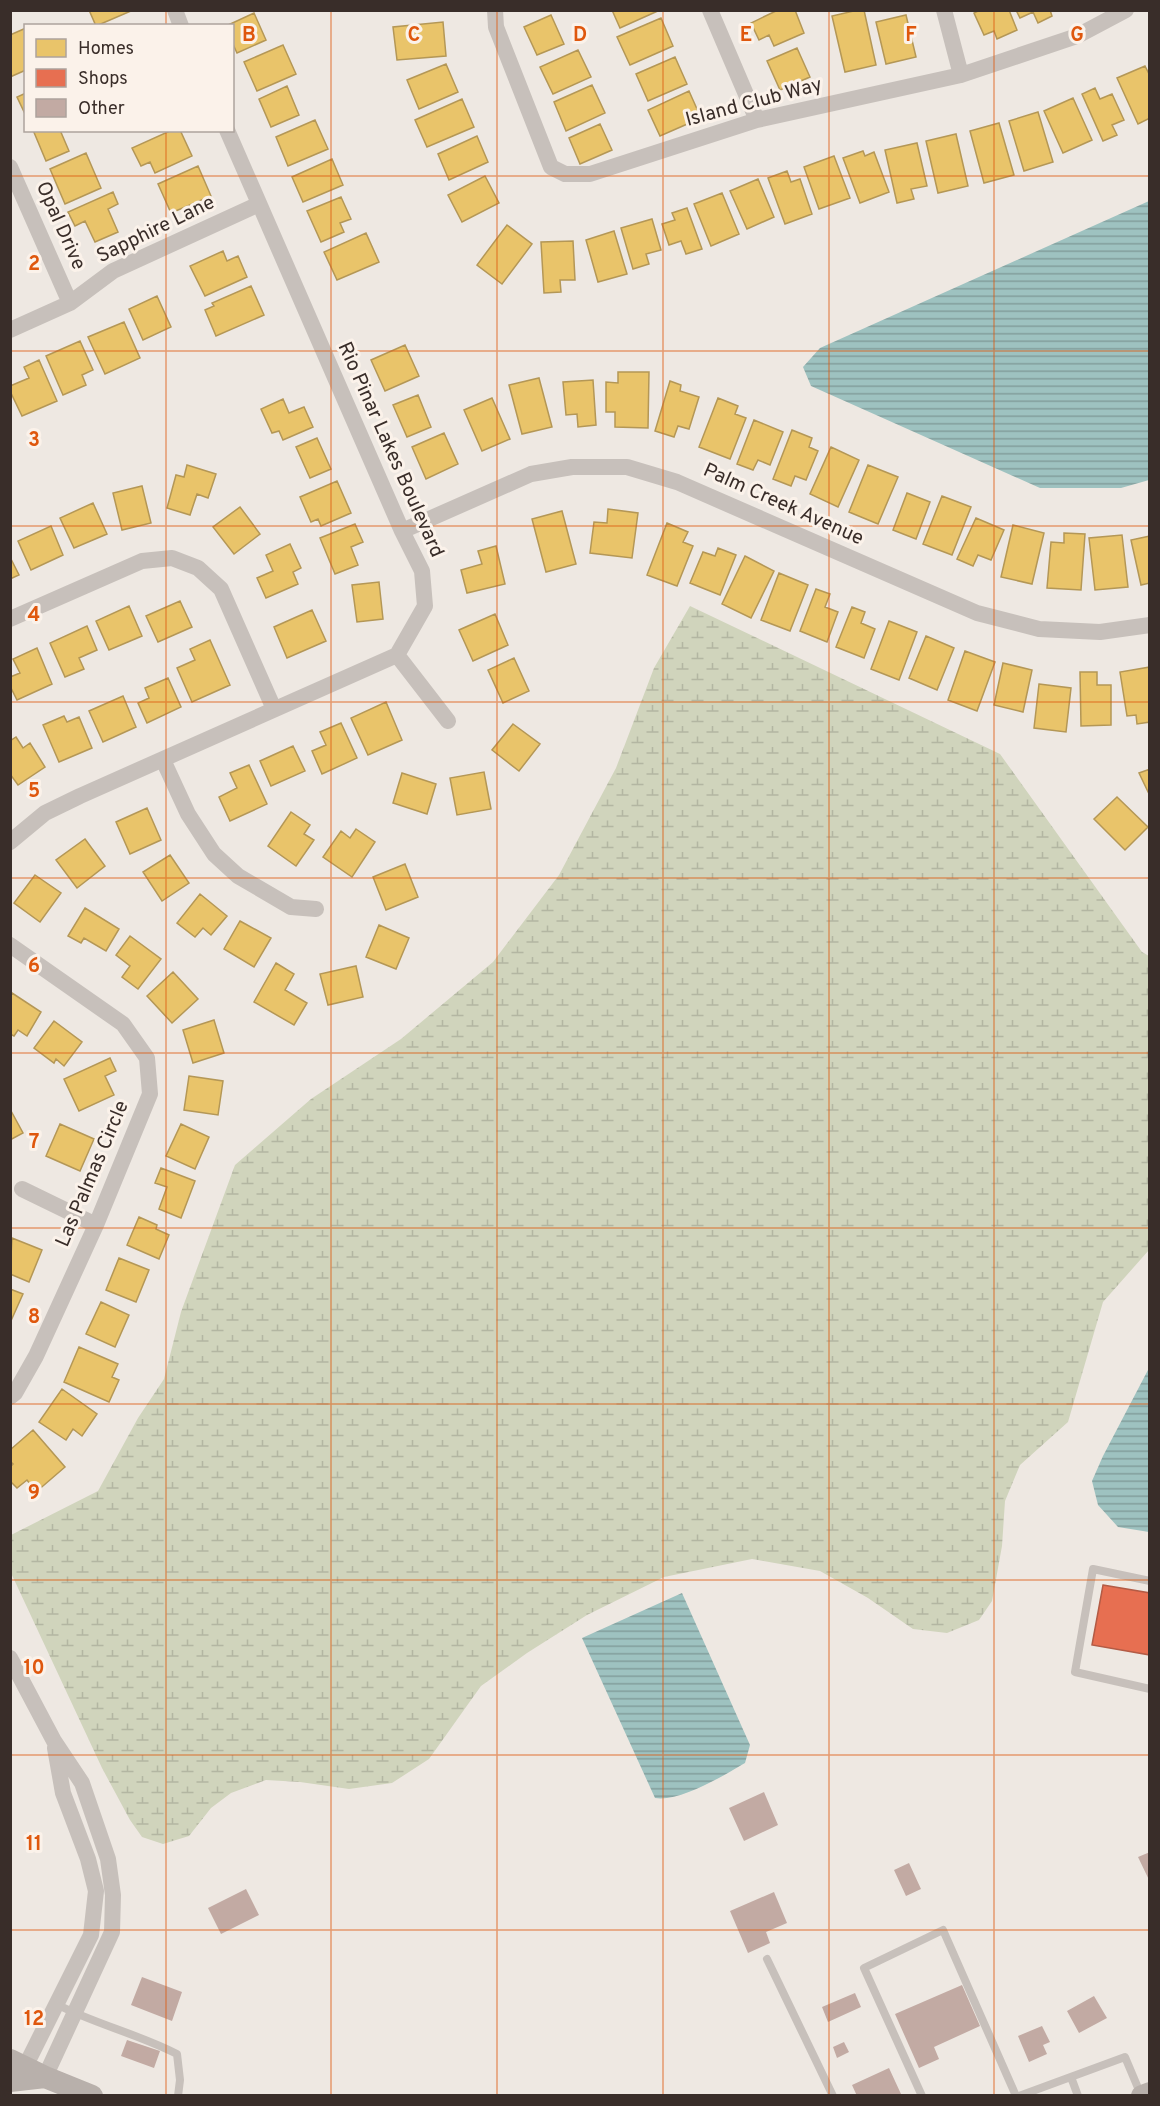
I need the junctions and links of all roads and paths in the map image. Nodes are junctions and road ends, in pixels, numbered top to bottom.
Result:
1 (495, 10) edge
2 (710, 10) edge
3 (944, 10) edge
4 (1126, 10) edge
5 (961, 75) junction
6 (757, 120) junction
7 (228, 132) edge
8 (10, 167) edge
9 (259, 204) junction
10 (70, 303) junction
11 (10, 330) edge
12 (402, 531) junction
13 (10, 619) edge
14 (1149, 625) edge
15 (397, 655) junction
16 (274, 709) junction
17 (448, 720) dead end
18 (163, 760) junction
19 (10, 842) edge
20 (316, 909) dead end
21 (10, 945) edge
22 (22, 1189) dead end
23 (96, 1225) junction
24 (10, 1397) edge
25 (1149, 1581) edge
26 (10, 1658) edge
27 (1149, 1689) edge
28 (54, 1741) junction
29 (766, 1959) dead end
30 (56, 2004) junction
31 (74, 2013) junction
32 (23, 2071) edge
33 (1071, 2077) junction
34 (1149, 2092) edge
35 (92, 2096) edge
36 (178, 2096) edge
37 (833, 2096) edge
38 (922, 2096) edge
39 (1017, 2096) edge
40 (1078, 2096) edge
41 (1142, 2096) edge

1 - 6 street, Island Club Way
2 - 6 street
3 - 5 street
4 - 5 street, Island Club Way
5 - 6 street, Island Club Way
7 - 9 street, Rio Pinar Lakes Boulevard
8 - 10 street, Opal Drive
9 - 10 street, Sapphire Lane
9 - 12 street, Rio Pinar Lakes Boulevard
10 - 11 street, Sapphire Lane
12 - 14 street, Palm Creek Avenue
12 - 15 street, Rio Pinar Lakes Boulevard
13 - 16 street
15 - 16 street
15 - 17 street
16 - 18 street
18 - 19 street
18 - 20 street
21 - 23 street, Las Palmas Circle
22 - 23 street
23 - 24 street, Las Palmas Circle
25 - 27 lane
26 - 28 street
28 - 30 street
28 - 31 street
29 - 37 lane
30 - 31 lane
30 - 32 street
31 - 32 street
31 - 36 lane
32 - 35 main road
33 - 39 lane
33 - 40 lane
33 - 41 lane
34 - 41 main road
38 - 39 lane

